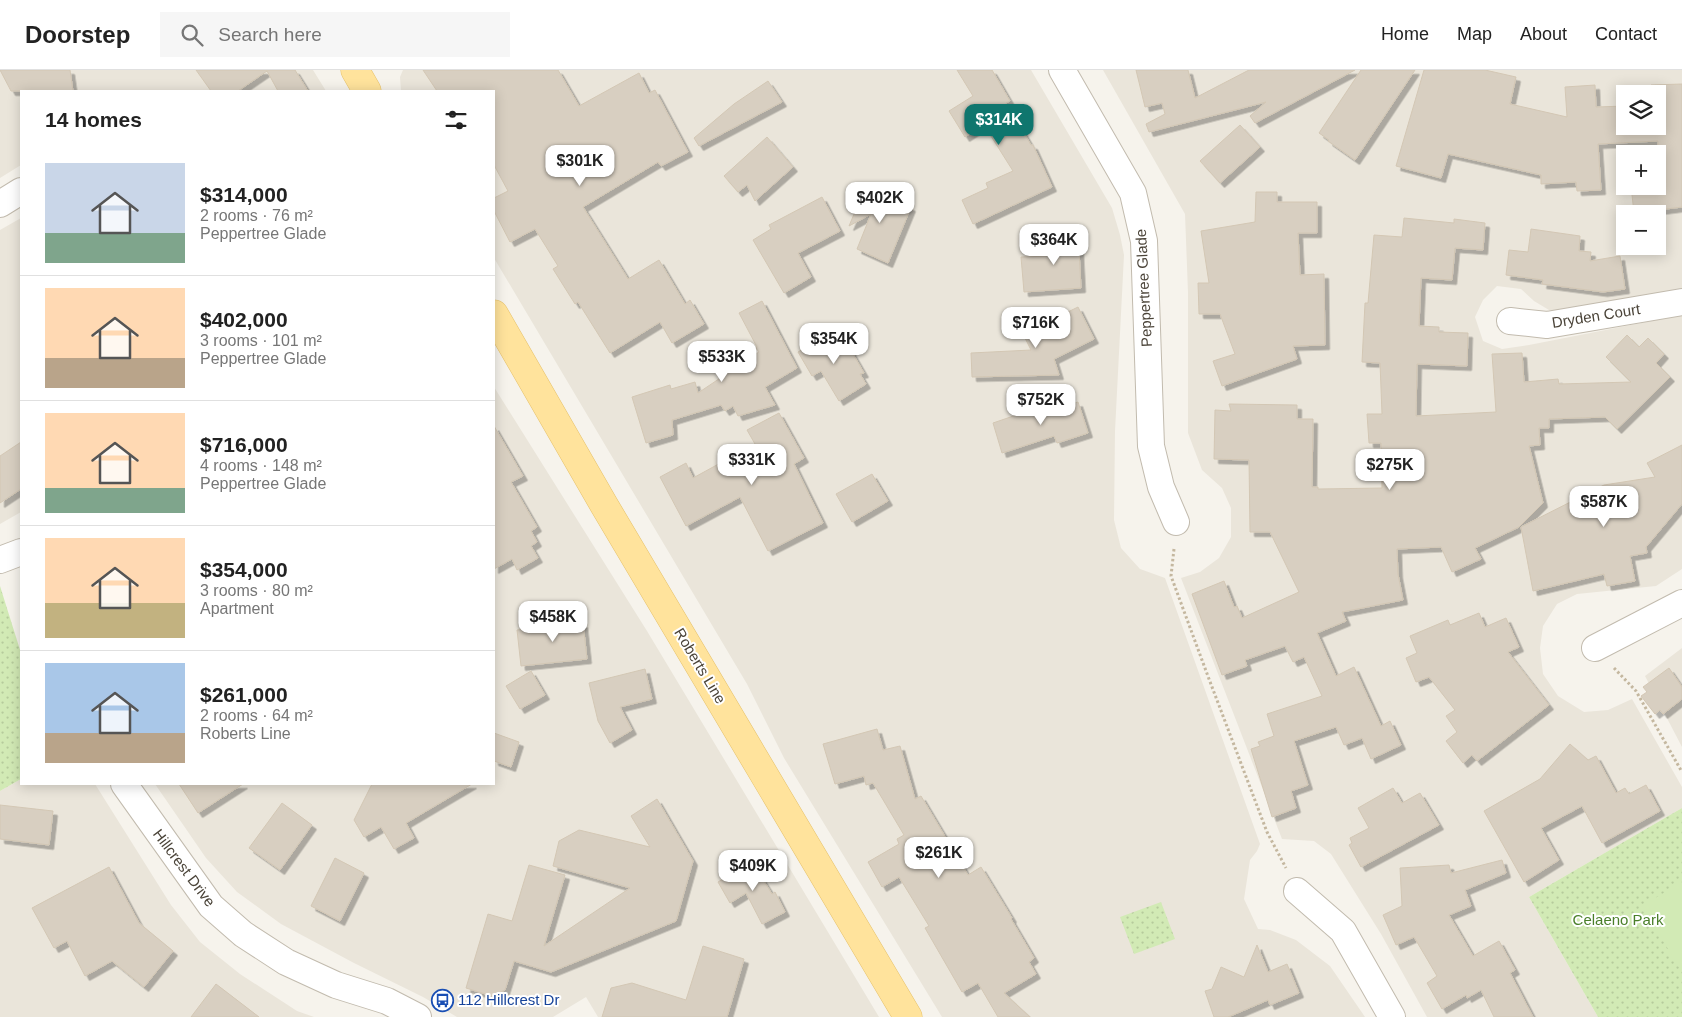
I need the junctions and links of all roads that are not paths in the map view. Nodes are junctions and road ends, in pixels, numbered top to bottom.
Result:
1 (354, 70) edge
2 (1062, 70) edge
3 (366, 90) edge
4 (20, 192) edge
5 (0, 204) edge
6 (1682, 302) edge
7 (495, 316) edge
8 (1510, 321) dead end
9 (1176, 522) road end
10 (20, 552) edge
11 (0, 560) edge
12 (1682, 602) edge
13 (1594, 648) road end
14 (125, 785) edge
15 (1297, 891) road end
16 (418, 1017) edge
17 (908, 1017) edge
18 (1392, 1017) edge

1 - 3 main road
2 - 9 street, Peppertree Glade
4 - 5 street
6 - 8 street, Dryden Court
7 - 17 main road, Roberts Line
10 - 11 street
12 - 13 street
14 - 16 street, Hillcrest Drive
15 - 18 street

